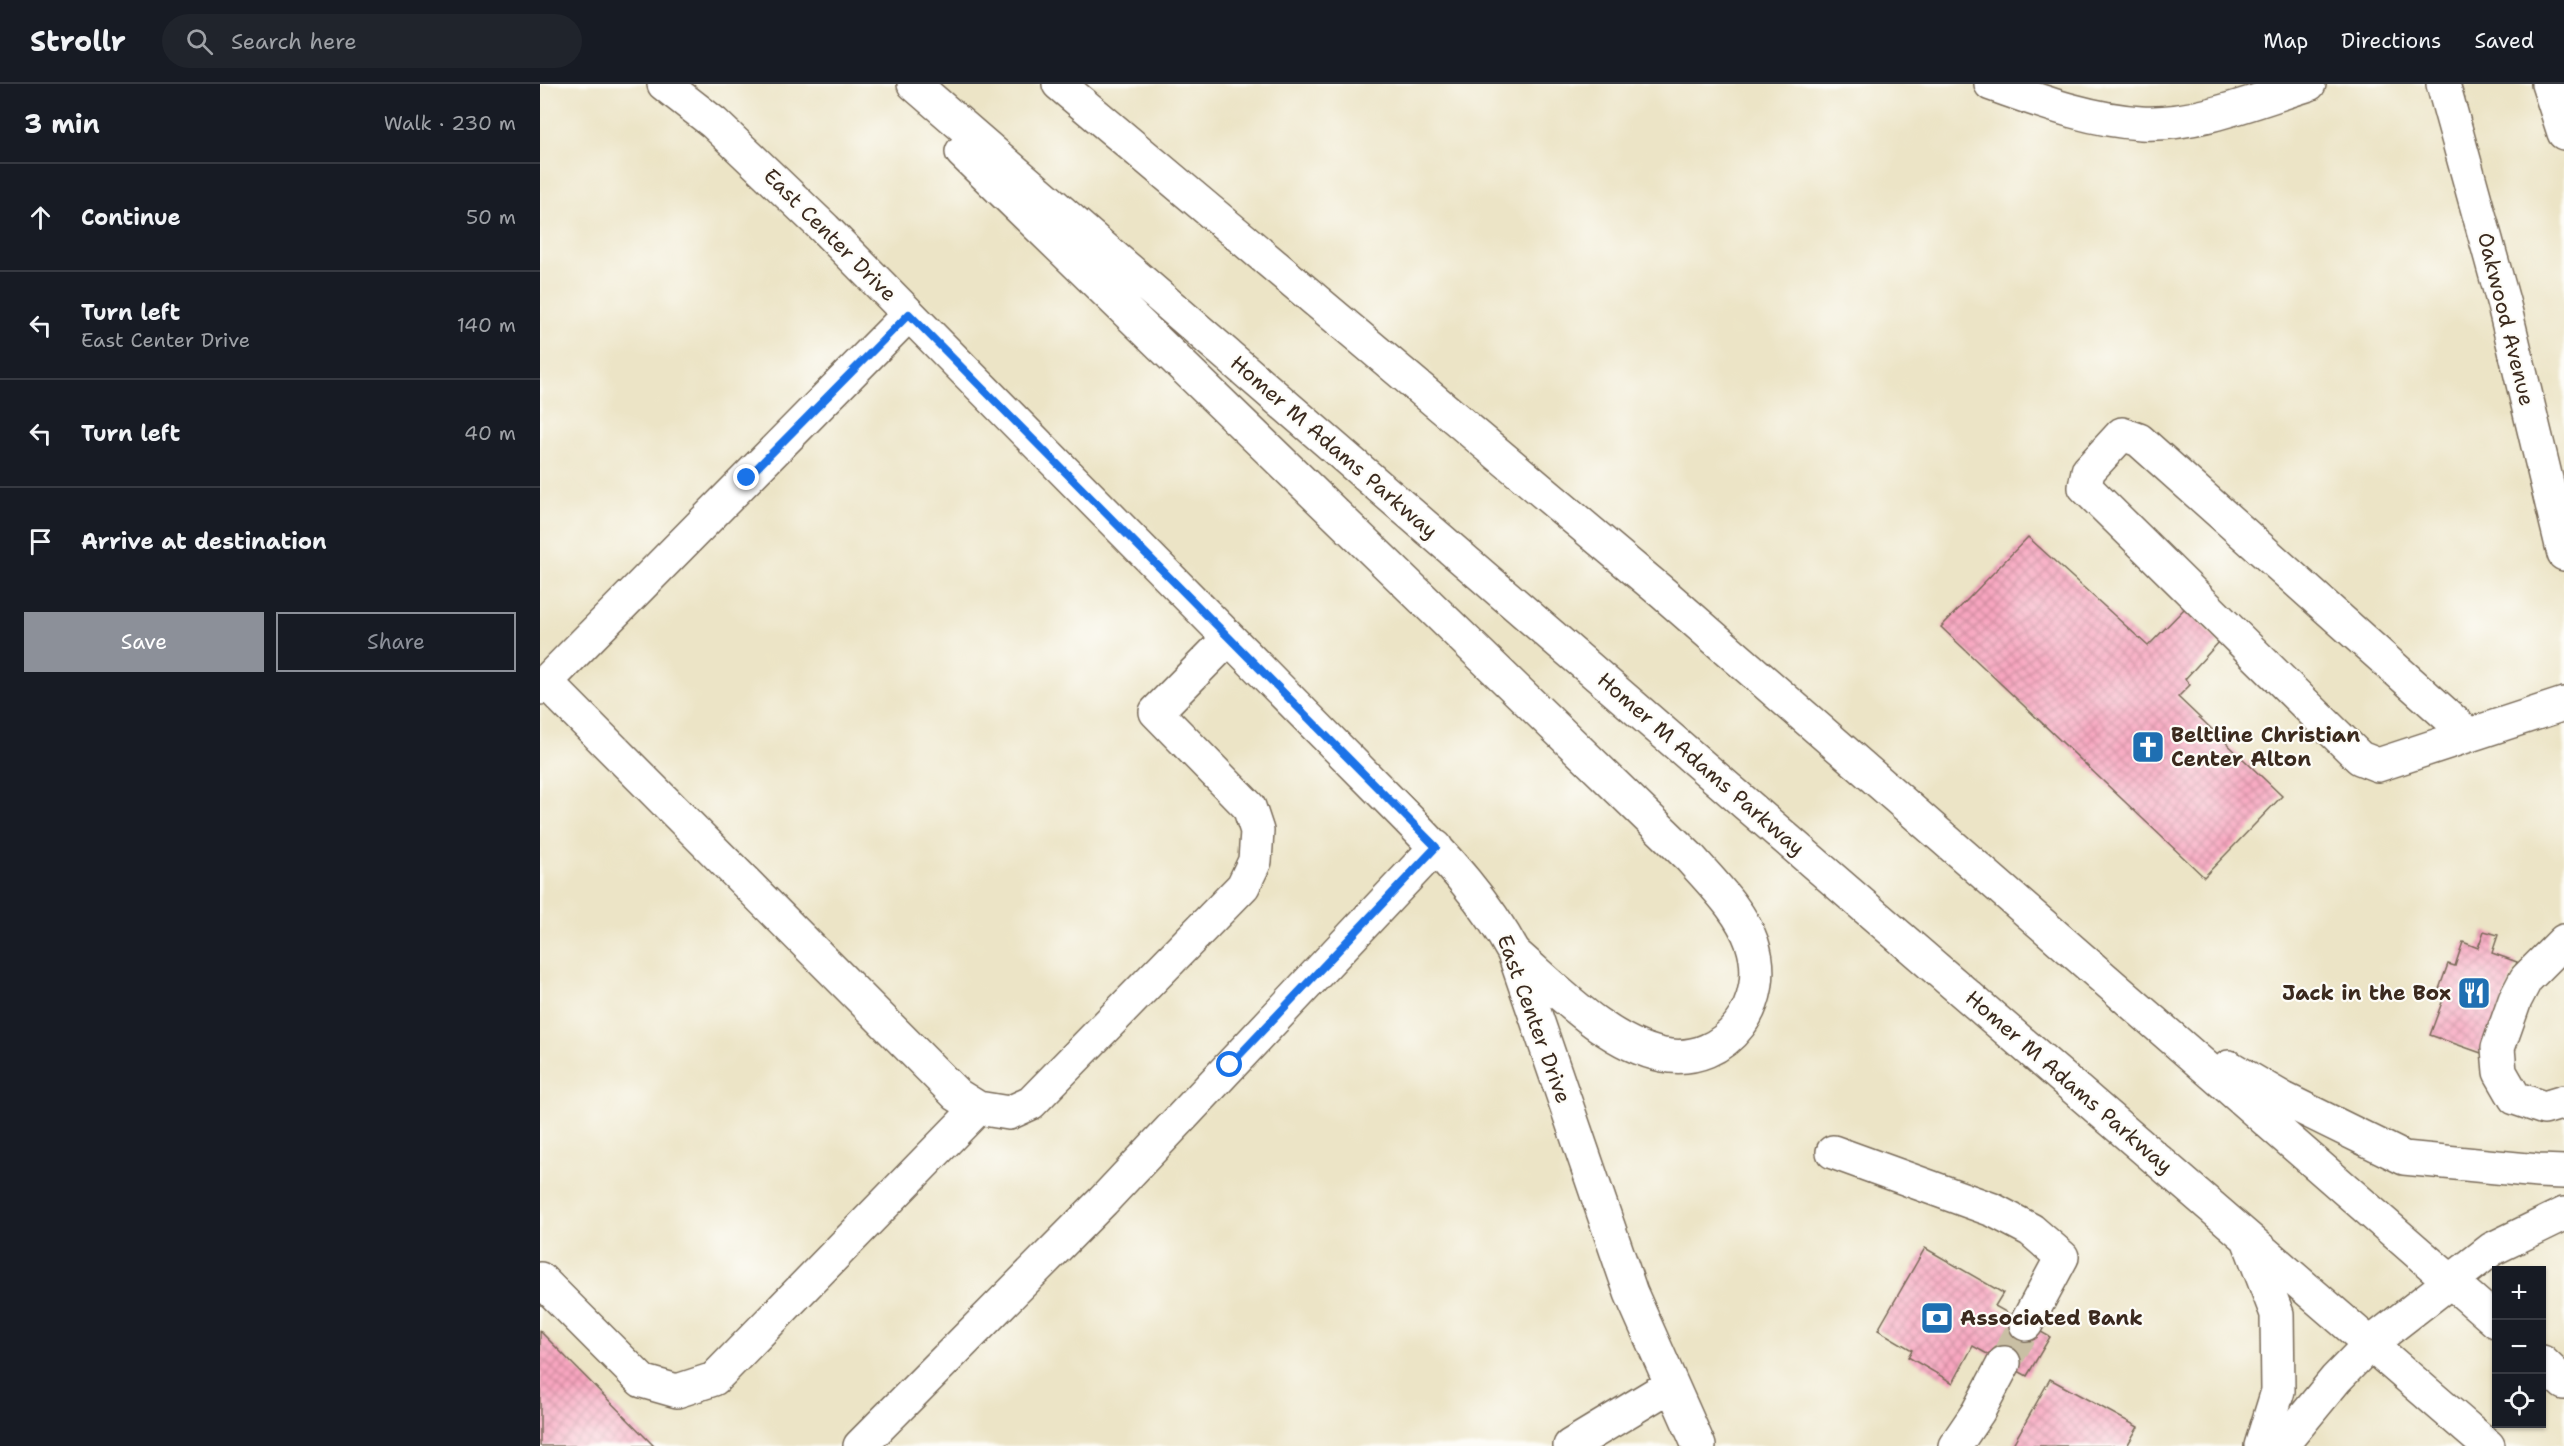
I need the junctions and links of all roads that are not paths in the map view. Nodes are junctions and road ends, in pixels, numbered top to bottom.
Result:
1 (664, 84) edge
2 (888, 84) edge
3 (914, 84) edge
4 (1059, 84) edge
5 (1991, 84) edge
6 (2309, 84) edge
7 (2443, 84) edge
8 (2548, 84) edge
9 (2564, 133) edge
10 (909, 314) junction
11 (2564, 554) edge
12 (1229, 638) junction
13 (543, 685) edge
14 (2564, 704) edge
15 (2469, 735) junction
16 (1436, 847) junction
17 (2564, 941) edge
18 (1515, 953) junction
19 (2164, 1030) junction
20 (2564, 1102) edge
21 (978, 1108) junction
22 (1833, 1152) dead end
23 (2564, 1172) edge
24 (2564, 1214) edge
25 (2246, 1235) junction
26 (540, 1279) edge
27 (2452, 1280) junction
28 (2495, 1320) edge
29 (2026, 1324) tunnel mouth
30 (2371, 1343) junction
31 (2004, 1363) tunnel mouth
32 (2546, 1367) edge
33 (2564, 1383) edge
34 (1671, 1385) junction
35 (860, 1446) edge
36 (1570, 1446) edge
37 (1699, 1446) edge
38 (1955, 1446) edge
39 (2261, 1446) edge
40 (2281, 1446) edge
41 (2488, 1446) edge

1 - 10 main road, East Center Drive
2 - 18 main road
3 - 25 main road, Homer M Adams Parkway
4 - 19 main road
5 - 6 main road
7 - 11 main road, Oakwood Avenue
8 - 9 main road
10 - 12 main road, East Center Drive
10 - 13 main road
12 - 16 main road, East Center Drive
12 - 21 main road
13 - 21 main road
14 - 15 main road
15 - 15 main road
16 - 18 main road, East Center Drive
16 - 35 main road
17 - 20 main road
18 - 34 main road, East Center Drive
19 - 23 main road
19 - 27 main road
21 - 26 main road
22 - 29 main road
24 - 27 main road
25 - 30 main road, Homer M Adams Parkway
25 - 39 main road
27 - 28 main road
27 - 30 main road
30 - 40 main road
30 - 41 main road, Homer M Adams Parkway
31 - 38 main road
32 - 33 main road
34 - 36 main road
34 - 37 main road, East Center Drive

